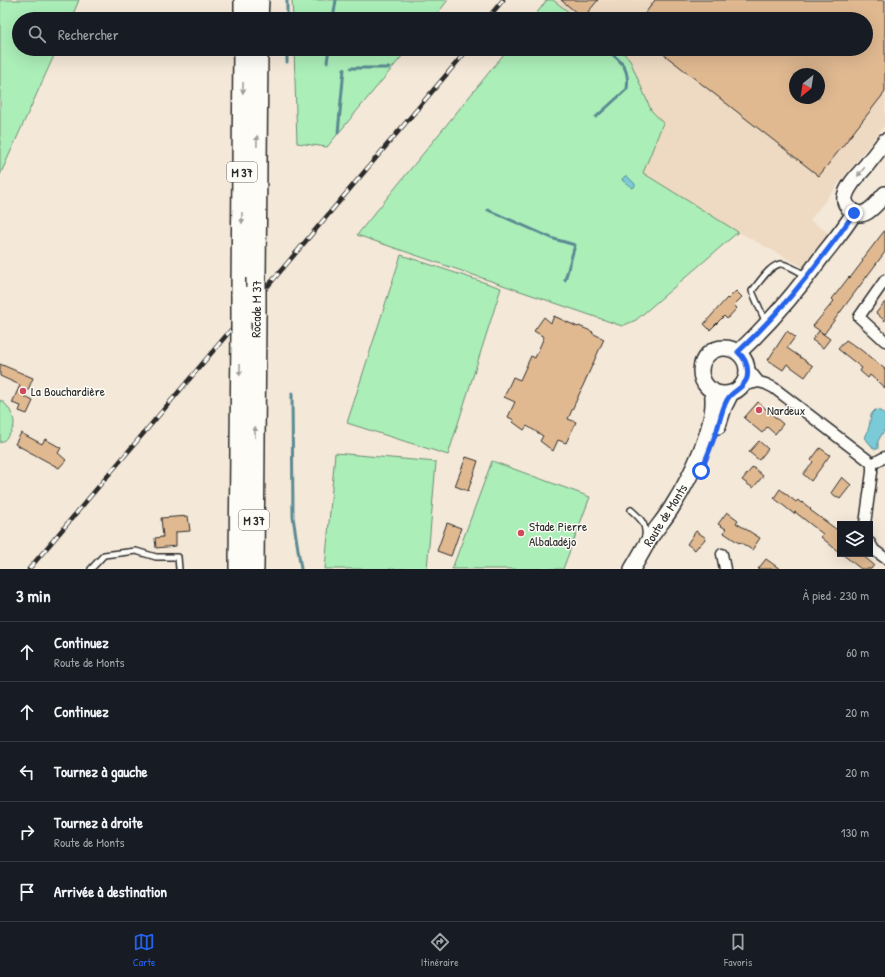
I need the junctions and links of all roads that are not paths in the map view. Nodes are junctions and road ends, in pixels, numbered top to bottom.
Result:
1 (244, 0) edge
2 (259, 0) edge
3 (244, 12) edge
4 (258, 12) edge
5 (243, 56) edge
6 (258, 56) edge
7 (885, 141) edge
8 (885, 194) edge
9 (854, 213) junction
10 (808, 276) junction
11 (885, 280) edge
12 (766, 324) junction
13 (885, 340) edge
14 (738, 352) junction
15 (747, 367) junction
16 (759, 382) junction
17 (712, 390) junction
18 (737, 390) junction
19 (885, 457) edge
20 (872, 464) junction
21 (254, 471) junction
22 (239, 496) junction
23 (631, 510) dead end
24 (864, 521) edge
25 (873, 548) edge
26 (722, 554) dead end
27 (885, 558) edge
28 (91, 569) edge
29 (179, 569) edge
30 (228, 569) edge
31 (239, 569) edge
32 (254, 569) edge
33 (268, 569) edge
34 (631, 569) edge
35 (642, 569) edge
36 (725, 569) edge

1 - 3 highway
2 - 4 highway
5 -> 22 highway, Rocade M 37 / M 37, bridge
21 -> 6 highway, Rocade M 37 / M 37, bridge
7 -> 9 main road
8 - 9 main road
9 - 10 main road
10 - 12 main road
10 - 12 lane
11 - 13 street
12 - 14 main road
14 - 15 main road
14 - 17 main road
15 - 16 street
15 - 18 main road
16 - 18 street
16 - 20 street
17 - 18 main road
17 - 34 main road, Route de Monts
18 - 35 main road, Route de Monts
19 - 20 street
20 - 24 street
21 - 32 highway, Rocade M 37 / M 37
21 - 33 highway
22 - 30 highway
22 - 31 highway, Rocade M 37 / M 37
23 - 34 lane
25 - 27 street
26 - 36 street
28 - 29 lane

